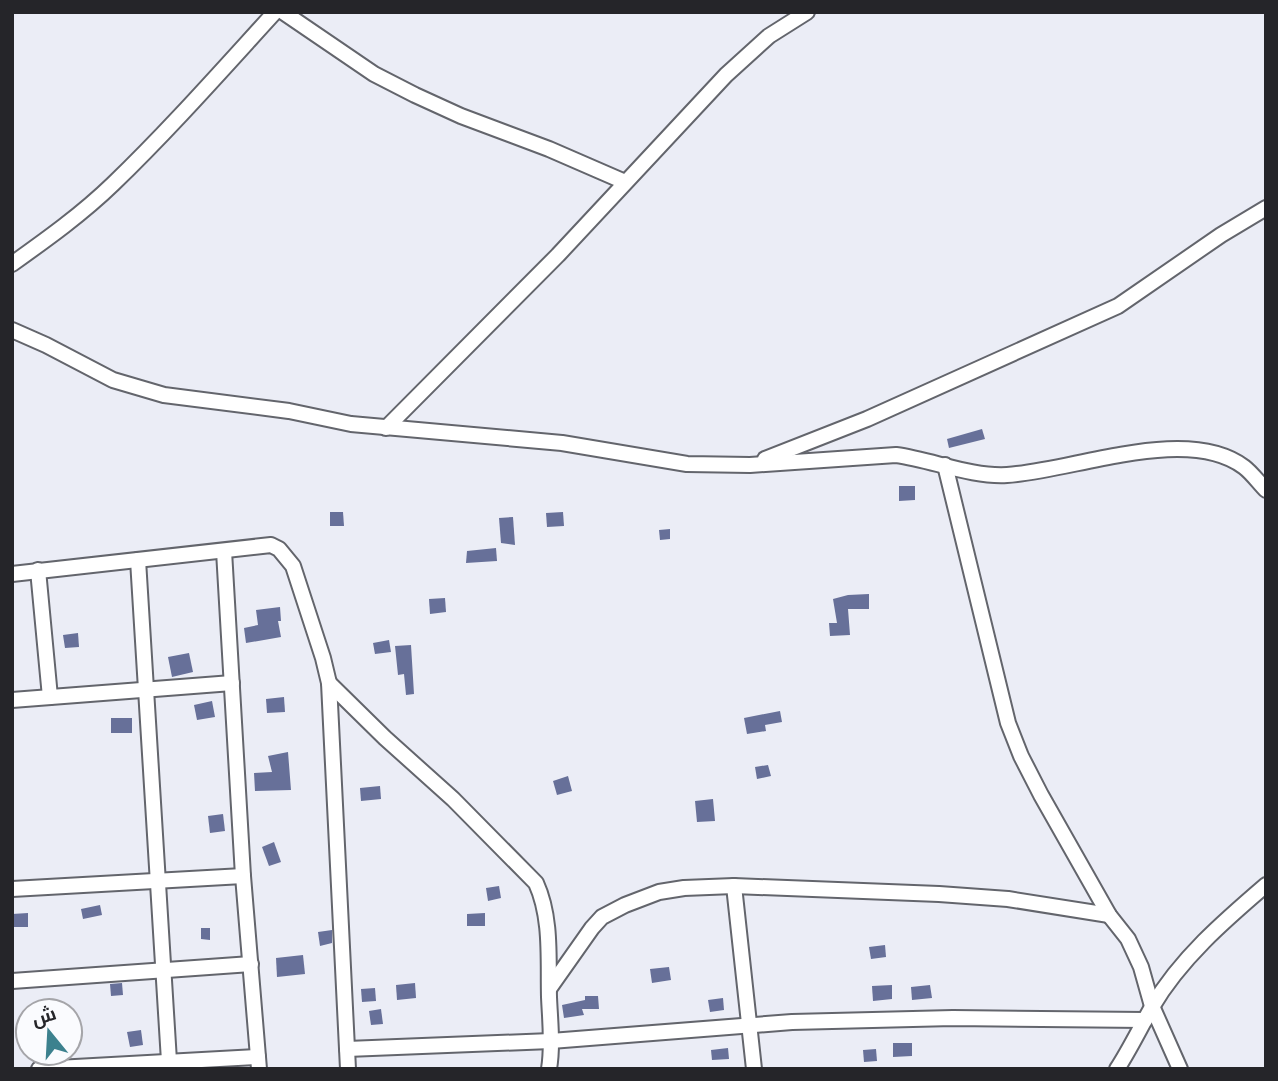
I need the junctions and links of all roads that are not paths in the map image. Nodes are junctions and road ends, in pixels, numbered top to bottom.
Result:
1 (275, 12) edge
2 (284, 12) edge
3 (807, 12) edge
4 (625, 183) junction
5 (1266, 208) edge
6 (12, 264) edge
7 (12, 330) edge
8 (386, 428) junction
9 (750, 465) junction
10 (945, 465) junction
11 (1266, 491) edge
12 (224, 551) junction
13 (138, 560) junction
14 (38, 570) junction
15 (12, 574) edge
16 (232, 683) junction
17 (328, 683) junction
18 (147, 691) junction
19 (50, 697) junction
20 (12, 700) edge
21 (243, 876) junction
22 (157, 882) junction
23 (1266, 885) edge
24 (734, 886) junction
25 (12, 889) edge
26 (1109, 915) junction
27 (251, 964) junction
28 (163, 970) junction
29 (12, 981) edge
30 (549, 989) junction
31 (1152, 1006) junction
32 (1145, 1020) junction
33 (749, 1026) junction
34 (551, 1041) junction
35 (347, 1049) junction
36 (169, 1061) junction
37 (258, 1063) edge
38 (39, 1069) edge
39 (348, 1069) edge
40 (549, 1069) edge
41 (754, 1069) edge
42 (1118, 1069) edge
43 (1180, 1069) edge

1 - 6 street
2 - 4 street
3 - 4 street
4 - 8 street
5 - 9 street
7 - 8 street
8 - 9 street
9 - 10 street
10 - 11 street
10 - 26 street
12 - 13 street
12 - 16 street
12 - 17 street
13 - 14 street
13 - 18 street
14 - 15 street
14 - 19 street
16 - 18 street
16 - 21 street
17 - 30 street
17 - 35 street
18 - 19 street
18 - 22 street
19 - 20 street
21 - 22 street
21 - 27 street
22 - 25 street
22 - 28 street
23 - 31 street
24 - 26 street
24 - 30 street
24 - 33 street
26 - 31 street
27 - 28 street
27 - 37 street
28 - 29 street
28 - 36 street
30 - 34 street
31 - 32 street
31 - 43 street
32 - 33 street
32 - 42 street
33 - 34 street
33 - 41 street
34 - 35 street
34 - 40 street
35 - 39 street
36 - 37 street
36 - 38 street

